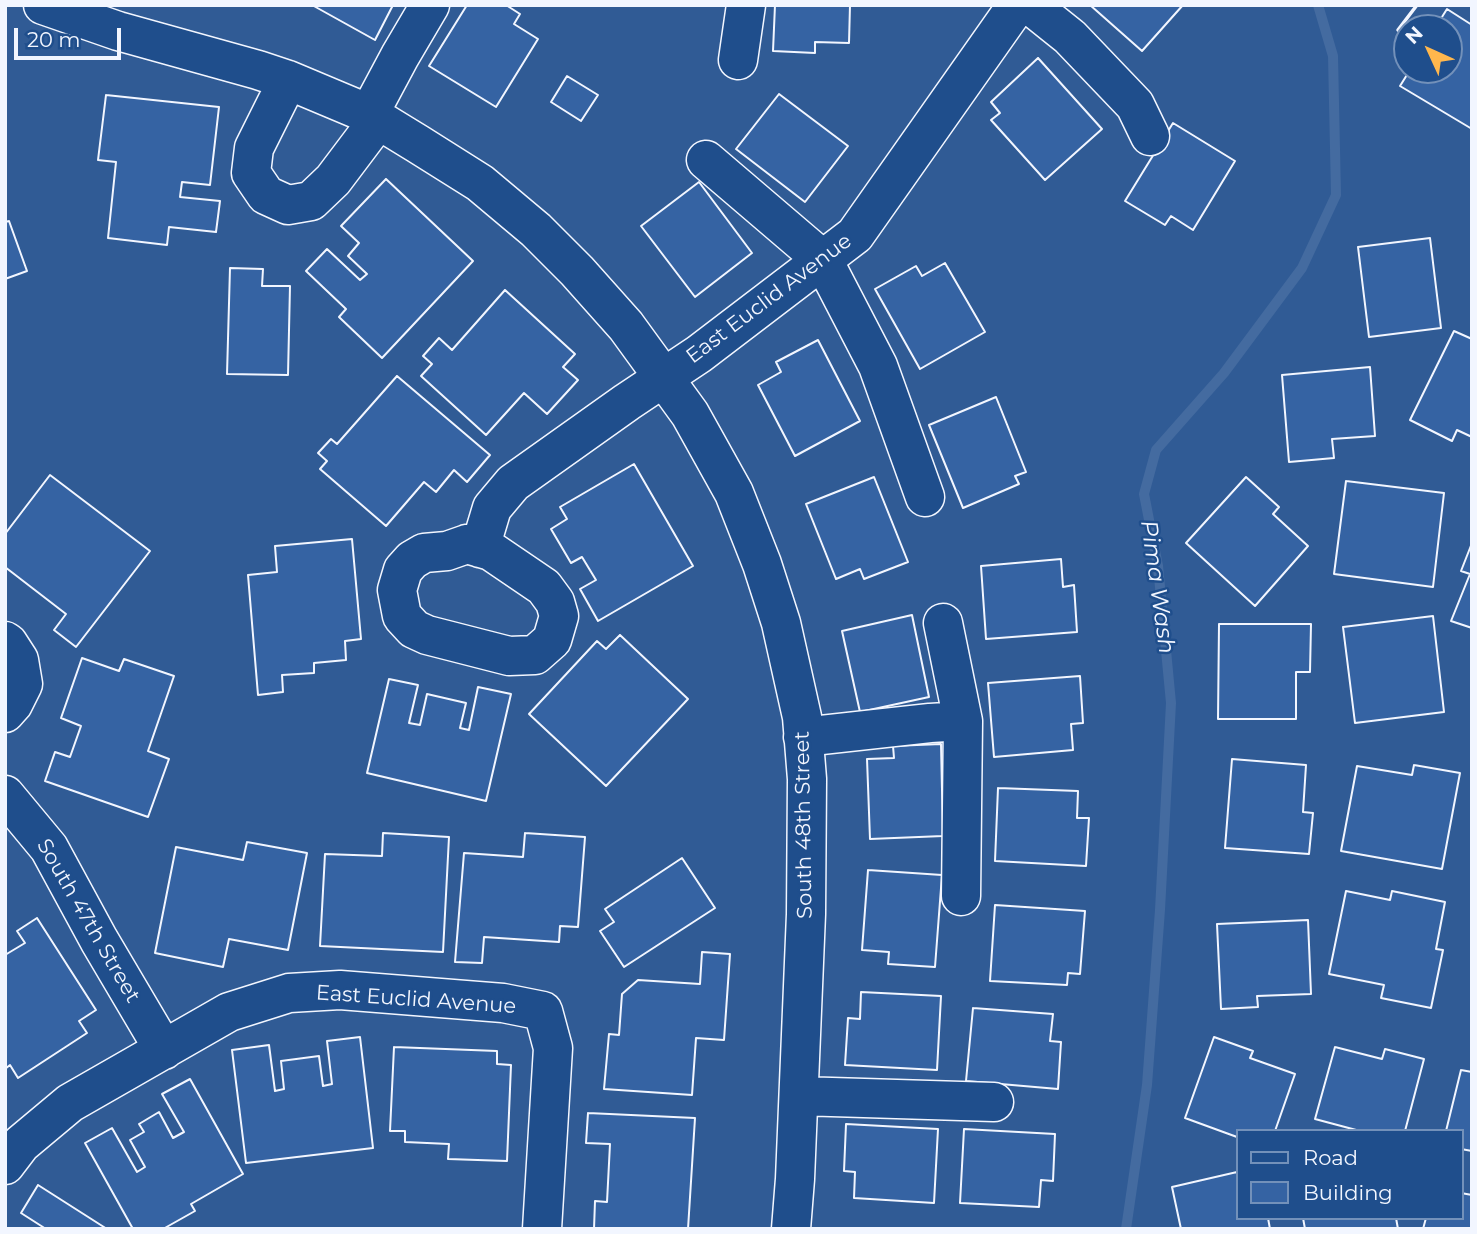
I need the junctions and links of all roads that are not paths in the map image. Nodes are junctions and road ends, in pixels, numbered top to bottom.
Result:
1 (43, 5) edge
2 (430, 5) edge
3 (746, 5) edge
4 (1017, 5) edge
5 (1030, 5) edge
6 (140, 21) edge
7 (738, 60) dead end
8 (289, 80) junction
9 (374, 117) junction
10 (1150, 136) dead end
11 (706, 160) dead end
12 (823, 260) junction
13 (663, 378) junction
14 (925, 497) dead end
15 (480, 548) dead end
16 (943, 623) dead end
17 (5, 641) edge
18 (5, 713) edge
19 (963, 721) junction
20 (803, 737) junction
21 (5, 795) edge
22 (961, 896) dead end
23 (164, 1050) junction
24 (799, 1096) junction
25 (994, 1102) dead end
26 (5, 1165) edge
27 (542, 1229) edge
28 (791, 1229) edge

1 - 6 street, South 48th Street
2 - 9 street
3 - 7 street
4 - 12 street, East Euclid Avenue
5 - 10 street
6 - 8 street, South 48th Street
8 - 9 street, South 48th Street
8 - 9 street
9 - 13 street, South 48th Street
11 - 12 street
12 - 13 street, East Euclid Avenue
12 - 14 street
13 - 15 street, East Euclid Avenue
13 - 20 street, South 48th Street
16 - 19 street
17 - 18 street
19 - 20 street
19 - 22 street
20 - 24 street, South 48th Street
21 - 23 street, South 47th Street
23 - 26 street, East Euclid Avenue
23 - 27 street, East Euclid Avenue
24 - 25 street
24 - 28 street, South 48th Street

